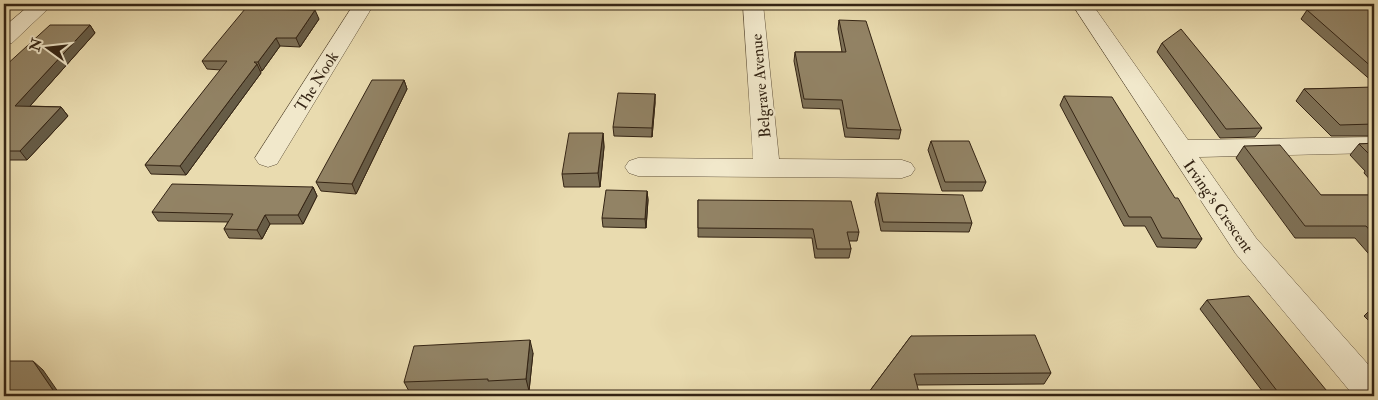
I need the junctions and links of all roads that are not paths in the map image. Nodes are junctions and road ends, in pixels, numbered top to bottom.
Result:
1 (43, 4) edge
2 (364, 4) edge
3 (753, 4) edge
4 (1082, 4) edge
5 (4, 38) edge
6 (1374, 145) edge
7 (1179, 149) junction
8 (268, 158) dead end
9 (638, 167) dead end
10 (768, 168) junction
11 (902, 169) dead end
12 (1374, 395) edge

1 - 5 street
2 - 8 street, The Nook
3 - 10 street, Belgrave Avenue
4 - 7 street, Irving's Crescent
6 - 7 street
7 - 12 street, Irving's Crescent
9 - 10 street
10 - 11 street

